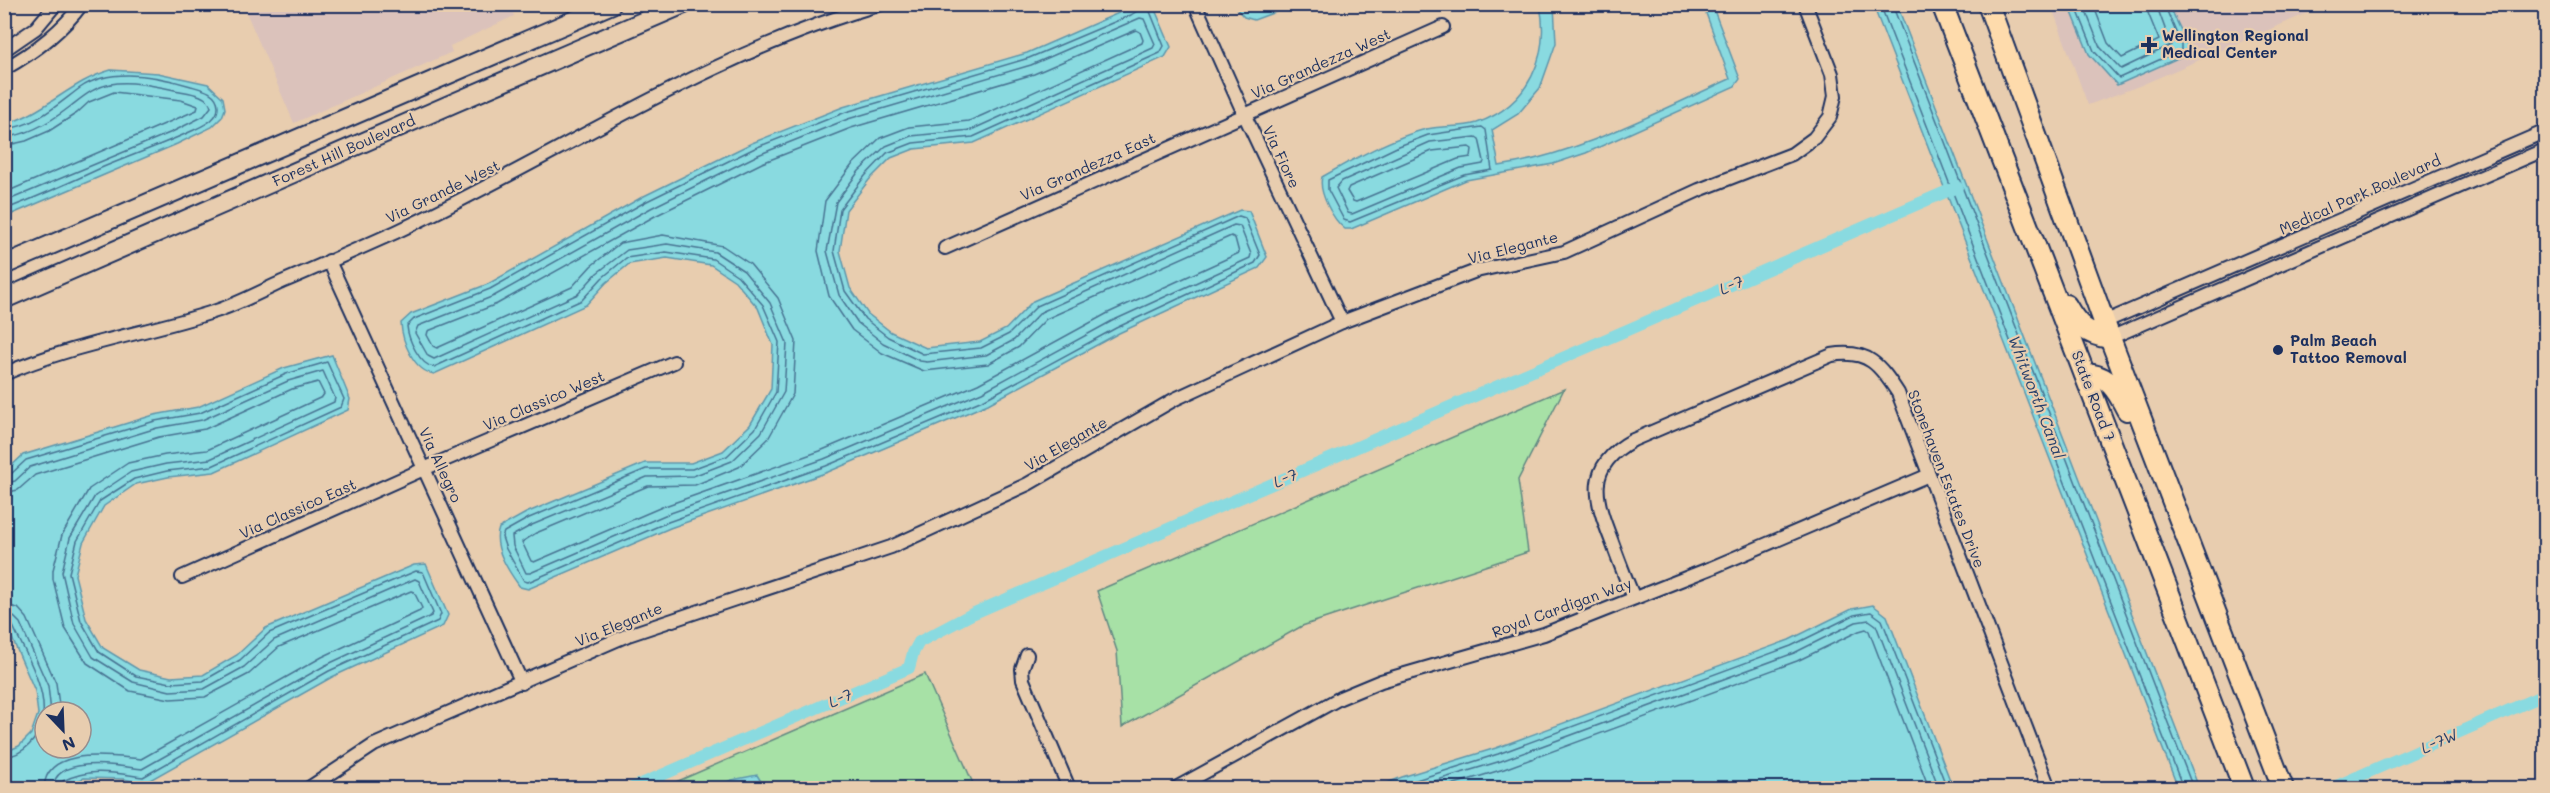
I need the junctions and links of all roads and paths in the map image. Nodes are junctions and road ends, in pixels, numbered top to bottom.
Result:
1 (56, 4) edge
2 (82, 4) edge
3 (612, 4) edge
4 (684, 4) edge
5 (881, 4) edge
6 (1195, 4) edge
7 (1805, 4) edge
8 (1942, 4) edge
9 (1988, 4) edge
10 (1443, 27) dead end
11 (4, 50) edge
12 (4, 69) edge
13 (1244, 114) junction
14 (2546, 131) edge
15 (2546, 149) edge
16 (945, 248) dead end
17 (2040, 258) junction
18 (329, 261) junction
19 (4, 265) edge
20 (2187, 287) junction
21 (4, 299) edge
22 (2193, 302) junction
23 (1342, 322) junction
24 (2107, 330) junction
25 (674, 362) dead end
26 (4, 374) edge
27 (2085, 374) junction
28 (426, 468) junction
29 (1929, 475) junction
30 (2166, 484) junction
31 (182, 576) dead end
32 (1634, 598) junction
33 (1027, 655) dead end
34 (522, 682) junction
35 (309, 789) edge
36 (1070, 789) edge
37 (1176, 789) edge
38 (2049, 789) edge
39 (2244, 789) edge
40 (2283, 789) edge

1 - 11 street
2 - 12 street
3 - 19 main road, Forest Hill Boulevard
4 - 21 main road, Forest Hill Boulevard
5 - 18 street, Via Grande West
6 - 13 street, Via Fiore
7 - 23 street, Via Elegante
8 - 17 main road, State Road 7
9 - 24 main road
10 - 13 street, Via Grandezza West
13 - 16 street, Via Grandezza East
13 - 23 street, Via Fiore
14 - 20 street, Medical Park Boulevard
15 - 22 street
17 - 24 main road
17 - 27 main road, State Road 7
18 - 26 street, Via Grande West
18 - 28 street, Via Allegro
20 - 22 street
20 - 24 street, Medical Park Boulevard
22 - 24 street
23 - 34 street, Via Elegante
24 - 30 main road
25 - 28 street, Via Classico West
27 - 30 main road
27 - 39 main road, State Road 7
28 - 31 street, Via Classico East
28 - 34 street, Via Allegro
29 - 32 street, Royal Cardigan Way
29 - 32 street, Stonehaven Estates Drive
29 - 38 street, Stonehaven Estates Drive
30 - 40 main road
32 - 37 street, Royal Cardigan Way
33 - 36 street
34 - 35 street, Via Elegante

